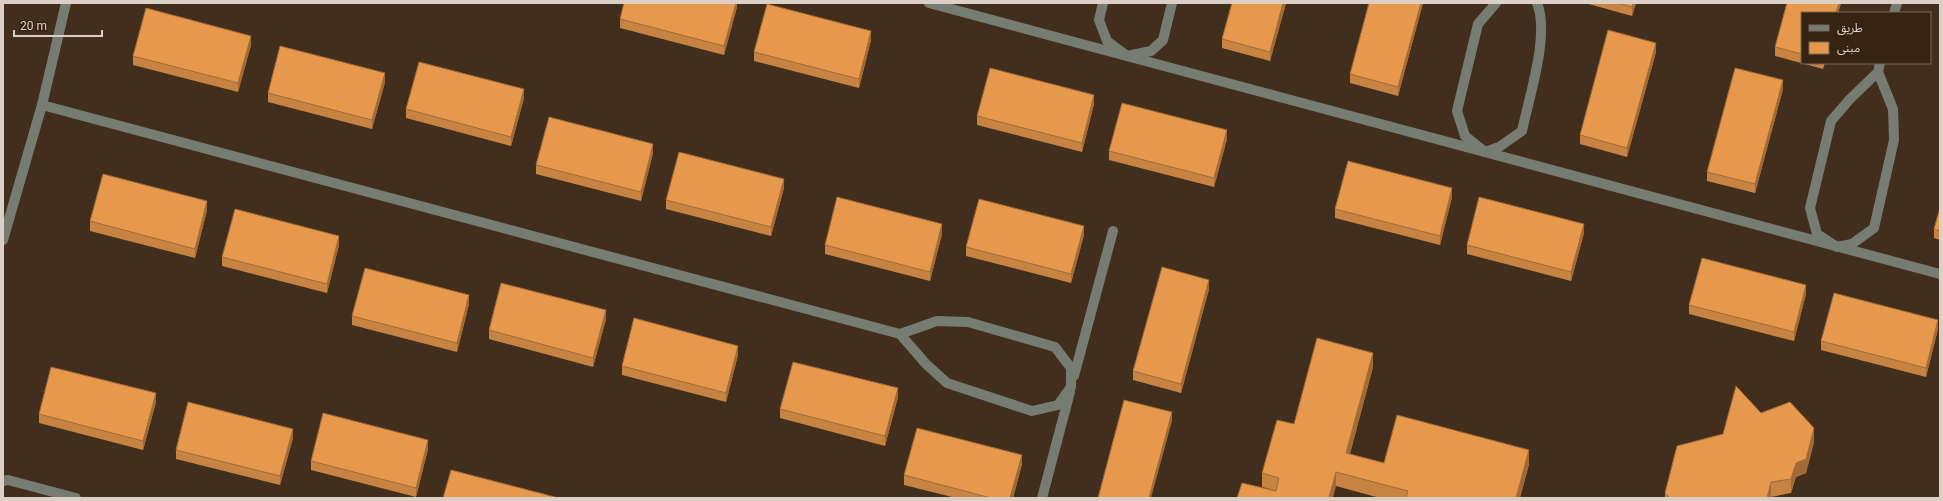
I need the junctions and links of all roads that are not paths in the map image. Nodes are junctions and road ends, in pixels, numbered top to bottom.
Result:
1 (66, 3) edge
2 (929, 3) edge
3 (1103, 3) edge
4 (1172, 3) edge
5 (1496, 3) edge
6 (1537, 3) edge
7 (1127, 56) junction
8 (1879, 67) edge
9 (42, 105) junction
10 (1485, 152) junction
11 (1113, 231) dead end
12 (3, 240) edge
13 (1836, 247) junction
14 (1940, 274) edge
15 (900, 334) junction
16 (1072, 387) junction
17 (3, 480) edge
18 (76, 498) edge
19 (1042, 498) edge

1 - 9 street
2 - 7 street
3 - 7 street
4 - 7 street
5 - 10 street
6 - 10 street
7 - 10 street
8 - 13 street
8 - 13 street
9 - 12 street
9 - 15 street
10 - 13 street
11 - 16 street
13 - 14 street
15 - 16 street
15 - 16 street
16 - 19 street
17 - 18 street

